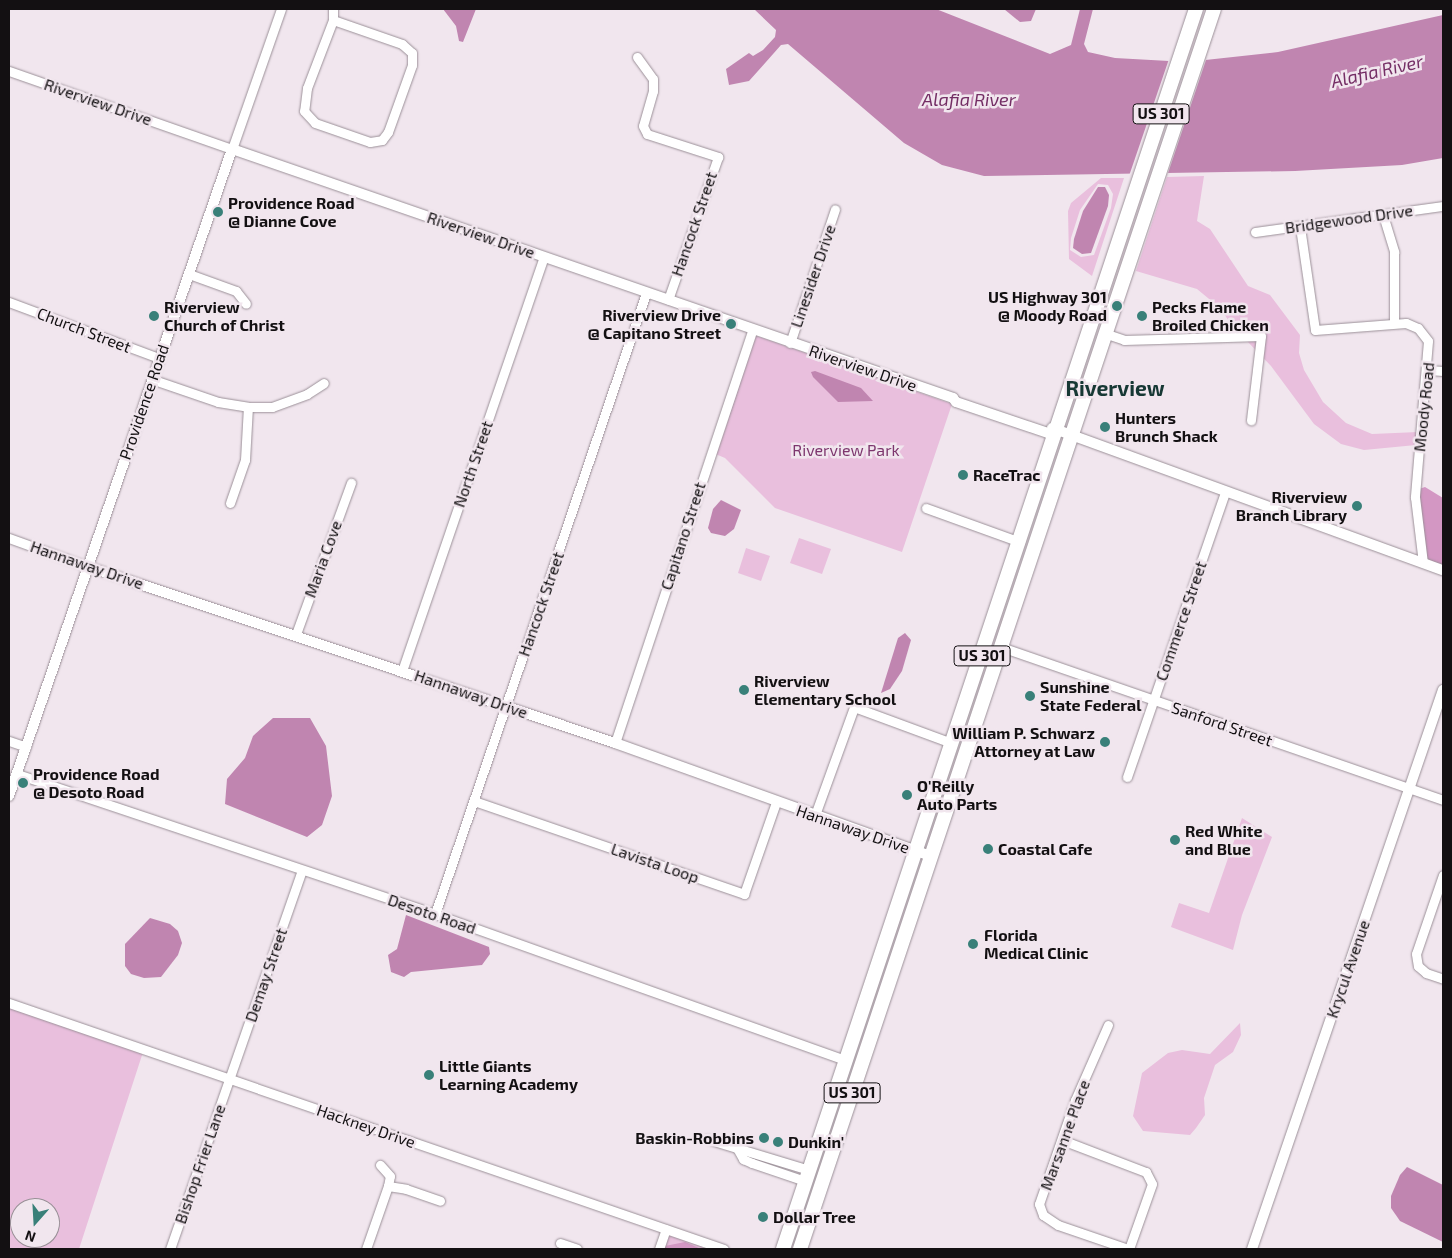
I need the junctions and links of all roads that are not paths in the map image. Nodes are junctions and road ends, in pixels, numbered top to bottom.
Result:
1 (281, 9) edge
2 (333, 9) edge
3 (1196, 9) edge
4 (1214, 9) edge
5 (333, 20) junction
6 (636, 57) dead end
7 (9, 71) edge
8 (232, 149) junction
9 (1443, 206) edge
10 (835, 209) dead end
11 (1383, 215) junction
12 (1300, 228) junction
13 (1254, 232) dead end
14 (544, 257) junction
15 (1112, 264) junction
16 (188, 274) junction
17 (646, 293) junction
18 (668, 300) junction
19 (9, 302) edge
20 (246, 304) dead end
21 (1394, 322) junction
22 (752, 330) junction
23 (1107, 334) junction
24 (790, 343) junction
25 (159, 358) junction
26 (1428, 370) junction
27 (1443, 371) edge
28 (151, 379) junction
29 (324, 383) dead end
30 (248, 408) junction
31 (1251, 420) dead end
32 (1057, 433) junction
33 (1072, 438) junction
34 (351, 483) dead end
35 (1225, 493) junction
36 (230, 503) dead end
37 (926, 508) dead end
38 (9, 538) edge
39 (1018, 547) junction
40 (1423, 563) junction
41 (86, 566) junction
42 (1443, 570) edge
43 (296, 634) junction
44 (985, 646) junction
45 (1002, 648) junction
46 (402, 671) junction
47 (1443, 690) edge
48 (1153, 700) junction
49 (506, 706) junction
50 (9, 741) edge
51 (615, 743) junction
52 (952, 743) junction
53 (26, 747) junction
54 (963, 762) junction
55 (17, 774) junction
56 (1127, 777) dead end
57 (1409, 788) junction
58 (9, 796) edge
59 (1443, 800) edge
60 (474, 801) junction
61 (776, 802) junction
62 (815, 815) junction
63 (916, 851) junction
64 (931, 856) junction
65 (302, 871) junction
66 (1443, 875) edge
67 (435, 914) junction
68 (876, 972) junction
69 (1443, 979) edge
70 (9, 1003) edge
71 (1108, 1025) dead end
72 (865, 1055) junction
73 (846, 1060) junction
74 (230, 1079) junction
75 (828, 1113) junction
76 (707, 1139) dead end
77 (1062, 1140) junction
78 (830, 1158) junction
79 (380, 1165) dead end
80 (807, 1176) junction
81 (823, 1179) junction
82 (388, 1186) junction
83 (440, 1201) dead end
84 (666, 1229) junction
85 (560, 1243) dead end
86 (170, 1249) edge
87 (366, 1249) edge
88 (577, 1249) edge
89 (659, 1249) edge
90 (724, 1249) edge
91 (783, 1249) edge
92 (799, 1249) edge
93 (1129, 1249) edge
94 (1252, 1249) edge

1 - 8 street, Providence Road
2 - 5 street
3 - 15 main road, US 301
4 - 23 main road, US 301
5 - 5 street
6 - 18 street, Hancock Street
7 - 8 street, Riverview Drive
8 - 14 street, Riverview Drive
8 - 16 street, Providence Road
9 - 11 street, Bridgewood Drive
10 - 24 street, Linesider Drive
11 - 12 street, Bridgewood Drive
11 - 21 street
12 - 13 street, Bridgewood Drive
12 - 21 street, Moody Road
14 - 17 street, Riverview Drive
14 - 46 street, North Street
15 - 23 main road
15 - 32 main road, US 301
16 - 20 street
16 - 25 street, Providence Road
17 - 18 street, Riverview Drive
17 - 49 street, Hancock Street
18 - 22 street, Riverview Drive
19 - 25 street, Church Street
21 - 26 street, Moody Road
22 - 24 street, Riverview Drive
22 - 51 street, Capitano Street
23 - 31 street
23 - 33 main road, US 301
24 - 32 street, Riverview Drive
25 - 28 street, Providence Road
26 - 27 street
26 - 40 street, Moody Road
28 - 30 street
28 - 41 street, Providence Road
29 - 30 street
30 - 36 street
32 - 33 street, Riverview Drive
32 - 39 main road, US 301
33 - 35 street, Riverview Drive
33 - 45 main road, US 301
34 - 43 street, Maria Cove
35 - 40 street, Riverview Drive
35 - 48 street, Commerce Street
37 - 39 street
38 - 41 street, Hannaway Drive
39 - 44 main road, US 301
39 - 45 main road
40 - 42 street, Riverview Drive
41 - 43 street, Hannaway Drive
41 - 53 street, Providence Road
43 - 46 street, Hannaway Drive
44 - 52 main road, US 301
44 - 54 main road
45 - 48 street, Sanford Street
45 - 54 main road, US 301
46 - 49 street, Hannaway Drive
47 - 57 street, Krycul Avenue
48 - 56 street, Commerce Street
48 - 57 street, Sanford Street
49 - 51 street, Hannaway Drive
49 - 60 street, Hancock Street
50 - 53 street
51 - 61 street, Hannaway Drive
52 - 62 street
52 - 63 main road, US 301
53 - 55 street, Providence Road
54 - 64 main road, US 301
55 - 58 street, Providence Road
55 - 65 street, Desoto Road
57 - 59 street, Sanford Street
57 - 94 street, Krycul Avenue
60 - 61 street, Lavista Loop
60 - 67 street, Hancock Street
61 - 62 street, Hannaway Drive
62 - 63 street, Hannaway Drive
63 - 64 street, Hannaway Drive
63 - 68 main road, US 301
64 - 72 main road, US 301
65 - 67 street, Desoto Road
65 - 74 street, Demay Street
66 - 69 street
67 - 73 street, Desoto Road
68 - 72 main road
68 - 73 main road, US 301
70 - 74 street, Hackney Drive
71 - 77 street, Marsanne Place
72 - 78 main road, US 301
73 - 75 main road, US 301
73 - 78 main road
74 - 84 street, Hackney Drive
74 - 86 street, Bishop Frier Lane
75 - 80 main road, US 301
75 - 81 main road
76 - 80 street
77 - 93 street
77 - 93 street, Marsanne Place
78 - 81 main road, US 301
79 - 82 street
80 - 91 main road, US 301
80 - 92 main road
81 - 92 main road, US 301
82 - 83 street
82 - 87 street
84 - 89 street
84 - 90 street, Hackney Drive
85 - 88 street

